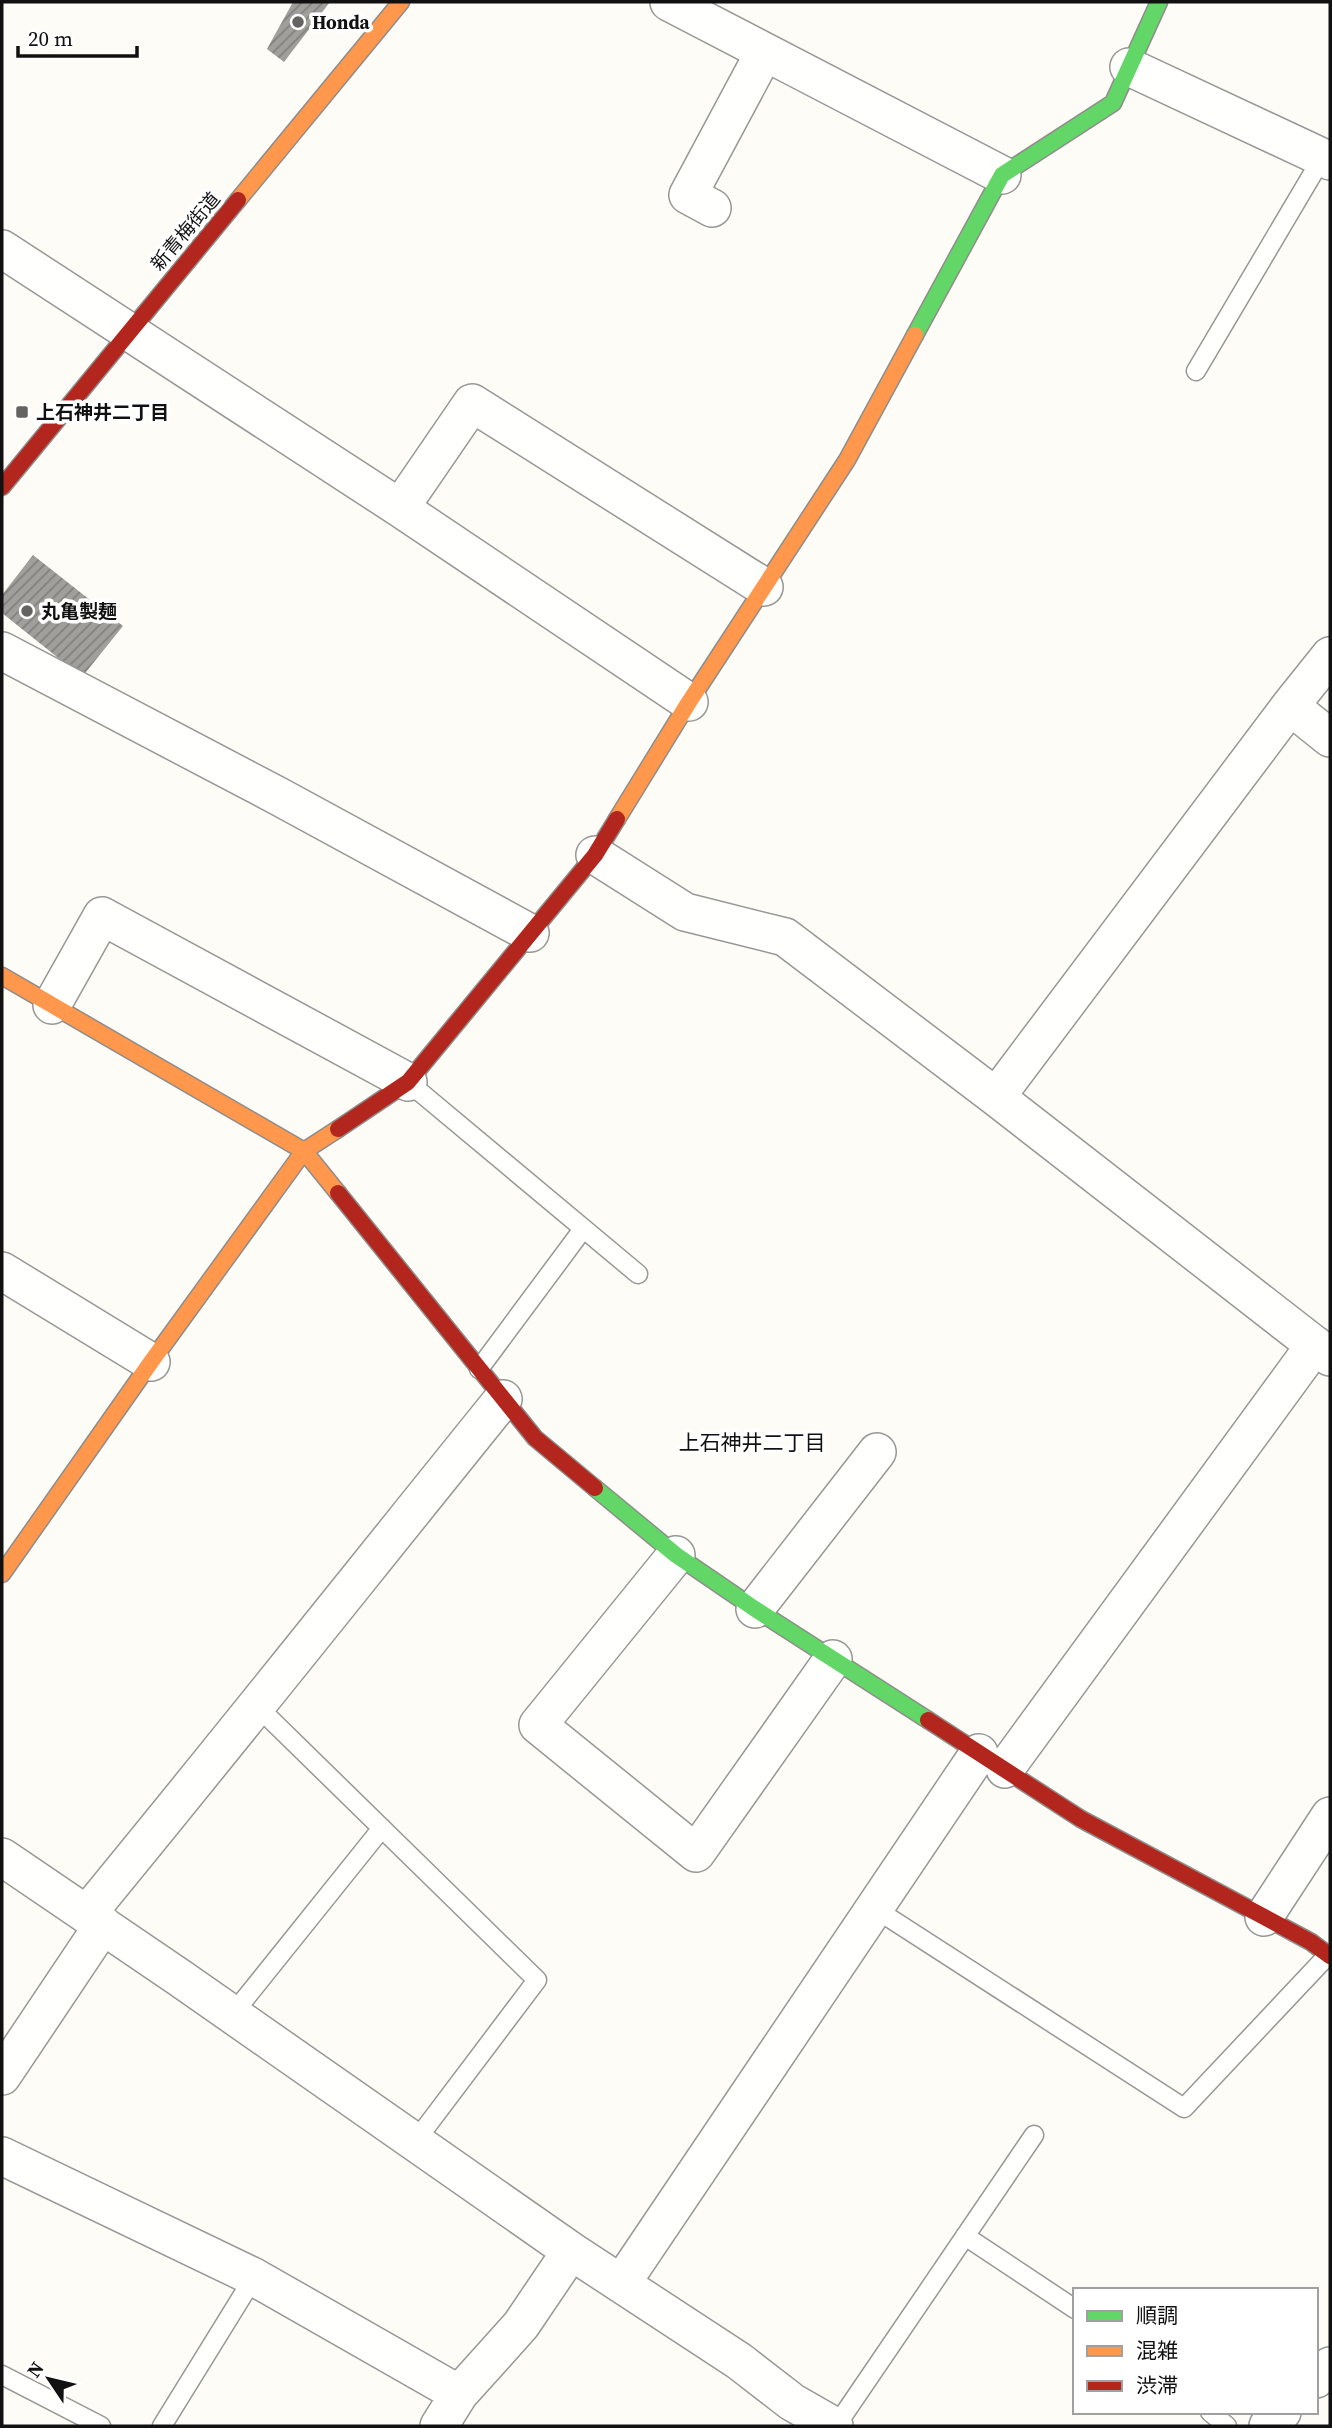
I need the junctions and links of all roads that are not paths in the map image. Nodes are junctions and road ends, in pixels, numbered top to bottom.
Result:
1 (401, 2) edge
2 (669, 2) edge
3 (1159, 2) edge
4 (764, 53) junction
5 (1129, 67) junction
6 (1326, 160) edge
7 (1002, 175) junction
8 (712, 208) dead end
9 (2, 249) edge
10 (128, 333) junction
11 (1196, 371) dead end
12 (2, 487) edge
13 (400, 508) junction
14 (764, 587) junction
15 (2, 651) edge
16 (1330, 656) edge
17 (689, 702) junction
18 (1290, 706) junction
19 (1330, 738) edge
20 (595, 855) junction
21 (530, 933) junction
22 (2, 976) edge
23 (52, 1005) junction
24 (408, 1082) junction
25 (996, 1097) junction
26 (304, 1151) junction
27 (583, 1229) junction
28 (2, 1271) edge
29 (638, 1274) dead end
30 (1322, 1351) edge
31 (151, 1362) junction
32 (479, 1369) junction
33 (503, 1399) junction
34 (877, 1452) dead end
35 (676, 1555) junction
36 (2, 1574) edge
37 (755, 1609) junction
38 (833, 1659) junction
39 (258, 1707) junction
40 (992, 1761) junction
41 (1330, 1816) edge
42 (382, 1828) junction
43 (2, 1857) edge
44 (874, 1908) junction
45 (1264, 1917) junction
46 (95, 1920) junction
47 (1329, 1955) edge
48 (232, 2015) junction
49 (2, 2076) edge
50 (1034, 2136) dead end
51 (414, 2143) junction
52 (2, 2156) edge
53 (965, 2236) junction
54 (571, 2251) junction
55 (254, 2277) junction
56 (621, 2284) junction
57 (1073, 2308) edge
58 (2, 2375) edge
59 (459, 2394) junction
60 (786, 2414) edge
61 (1212, 2414) edge
62 (101, 2426) edge
63 (162, 2426) edge
64 (439, 2426) edge
65 (835, 2426) edge
66 (1227, 2426) edge

1 - 10 street, 新青梅街道
2 - 4 street
3 - 5 street
4 - 7 street
4 - 8 street
5 - 6 street
5 - 7 street
6 - 11 lane
7 - 14 street
9 - 10 street
10 - 12 street, 新青梅街道
10 - 13 street
13 - 14 street
13 - 17 street
14 - 17 street
15 - 21 street
16 - 18 street
17 - 20 street
18 - 19 street
18 - 25 street
20 - 21 street
20 - 25 street
21 - 24 street
22 - 23 street
23 - 24 street
23 - 26 street
24 - 26 street
24 - 27 lane
25 - 30 street
26 - 31 street
26 - 32 street
27 - 29 lane
27 - 32 lane
28 - 31 street
30 - 40 street
31 - 36 street
32 - 33 street
33 - 35 street
33 - 39 street
34 - 37 street
35 - 37 street
35 - 38 street
37 - 38 street
38 - 40 street
39 - 42 lane
39 - 46 street
40 - 44 street
40 - 45 street
41 - 45 street
42 - 48 lane
42 - 51 lane
43 - 46 street
44 - 47 lane
44 - 56 street
45 - 47 street
46 - 48 street
46 - 49 street
48 - 51 street
50 - 53 lane
51 - 54 street
52 - 55 street
53 - 57 lane
53 - 65 lane
54 - 56 street
54 - 59 street
55 - 59 street
55 - 63 lane
56 - 60 street
58 - 62 lane
59 - 64 street
60 - 65 street
61 - 66 lane

